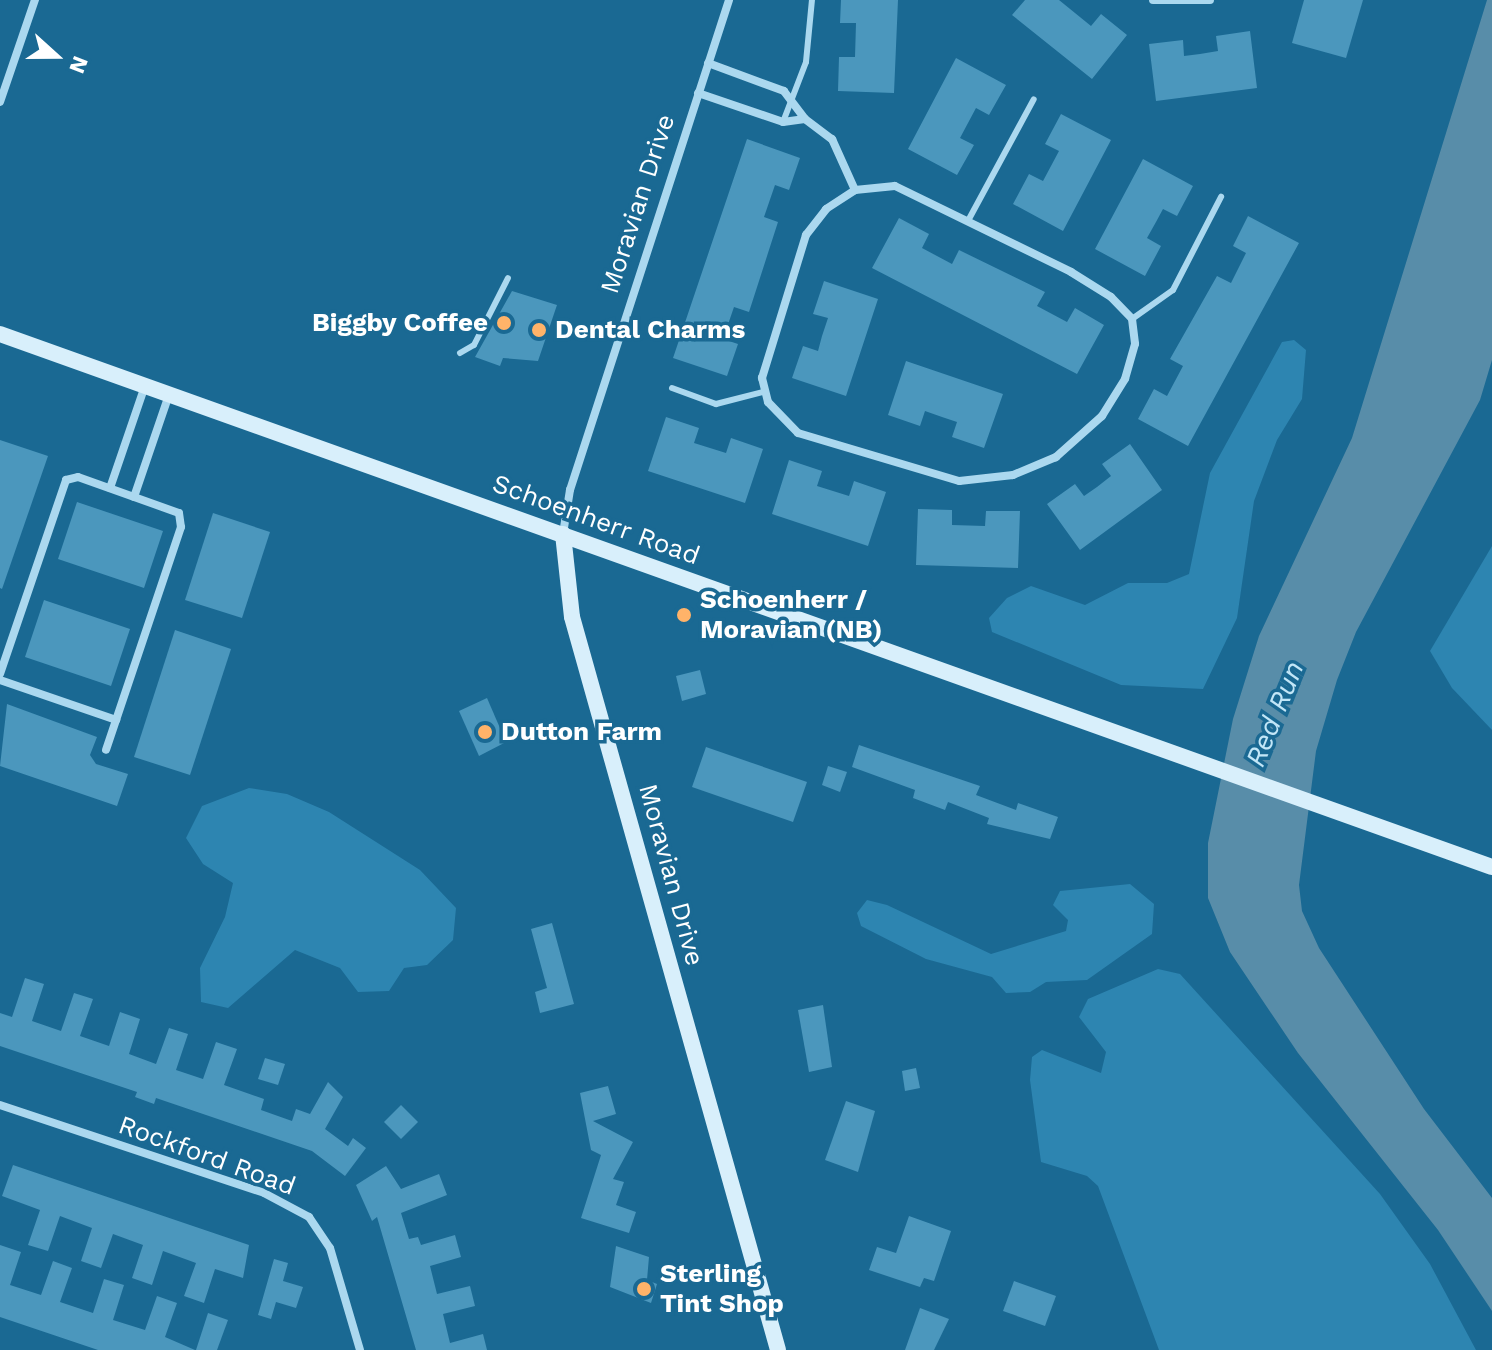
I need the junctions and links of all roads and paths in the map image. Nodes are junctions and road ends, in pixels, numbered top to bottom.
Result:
1 (35, 0) edge
2 (729, 0) edge
3 (812, 0) edge
4 (1153, 0) edge
5 (1210, 0) edge
6 (708, 63) junction
7 (698, 93) junction
8 (793, 97) junction
9 (1034, 99) dead end
10 (0, 102) edge
11 (805, 119) junction
12 (783, 122) junction
13 (855, 190) junction
14 (1221, 197) dead end
15 (969, 219) junction
16 (508, 278) dead end
17 (1132, 319) junction
18 (0, 334) edge
19 (460, 353) dead end
20 (145, 386) junction
21 (672, 388) dead end
22 (763, 392) junction
23 (169, 394) junction
24 (110, 488) junction
25 (134, 497) junction
26 (563, 534) junction
27 (0, 674) edge
28 (0, 680) edge
29 (116, 720) junction
30 (106, 750) dead end
31 (1492, 867) edge
32 (0, 1105) edge
33 (360, 1350) edge
34 (778, 1350) edge

1 - 10 street
2 - 6 street, Moravian Drive
3 - 8 lane
4 - 5 street
6 - 7 street, Moravian Drive
6 - 8 street
7 - 12 street
7 - 26 street, Moravian Drive
8 - 11 street
8 - 12 lane
9 - 15 lane
11 - 12 street
11 - 13 street
13 - 15 street
13 - 22 street
14 - 17 lane
15 - 17 street
16 - 19 lane
17 - 22 street
18 - 20 main road, Schoenherr Road
20 - 23 main road, Schoenherr Road
20 - 24 street
21 - 22 lane
23 - 25 street
23 - 26 main road, Schoenherr Road
24 - 25 street
24 - 27 street
25 - 29 street
26 - 31 main road, Schoenherr Road
26 - 34 main road, Moravian Drive
28 - 29 street
29 - 30 street
32 - 33 street, Rockford Road

